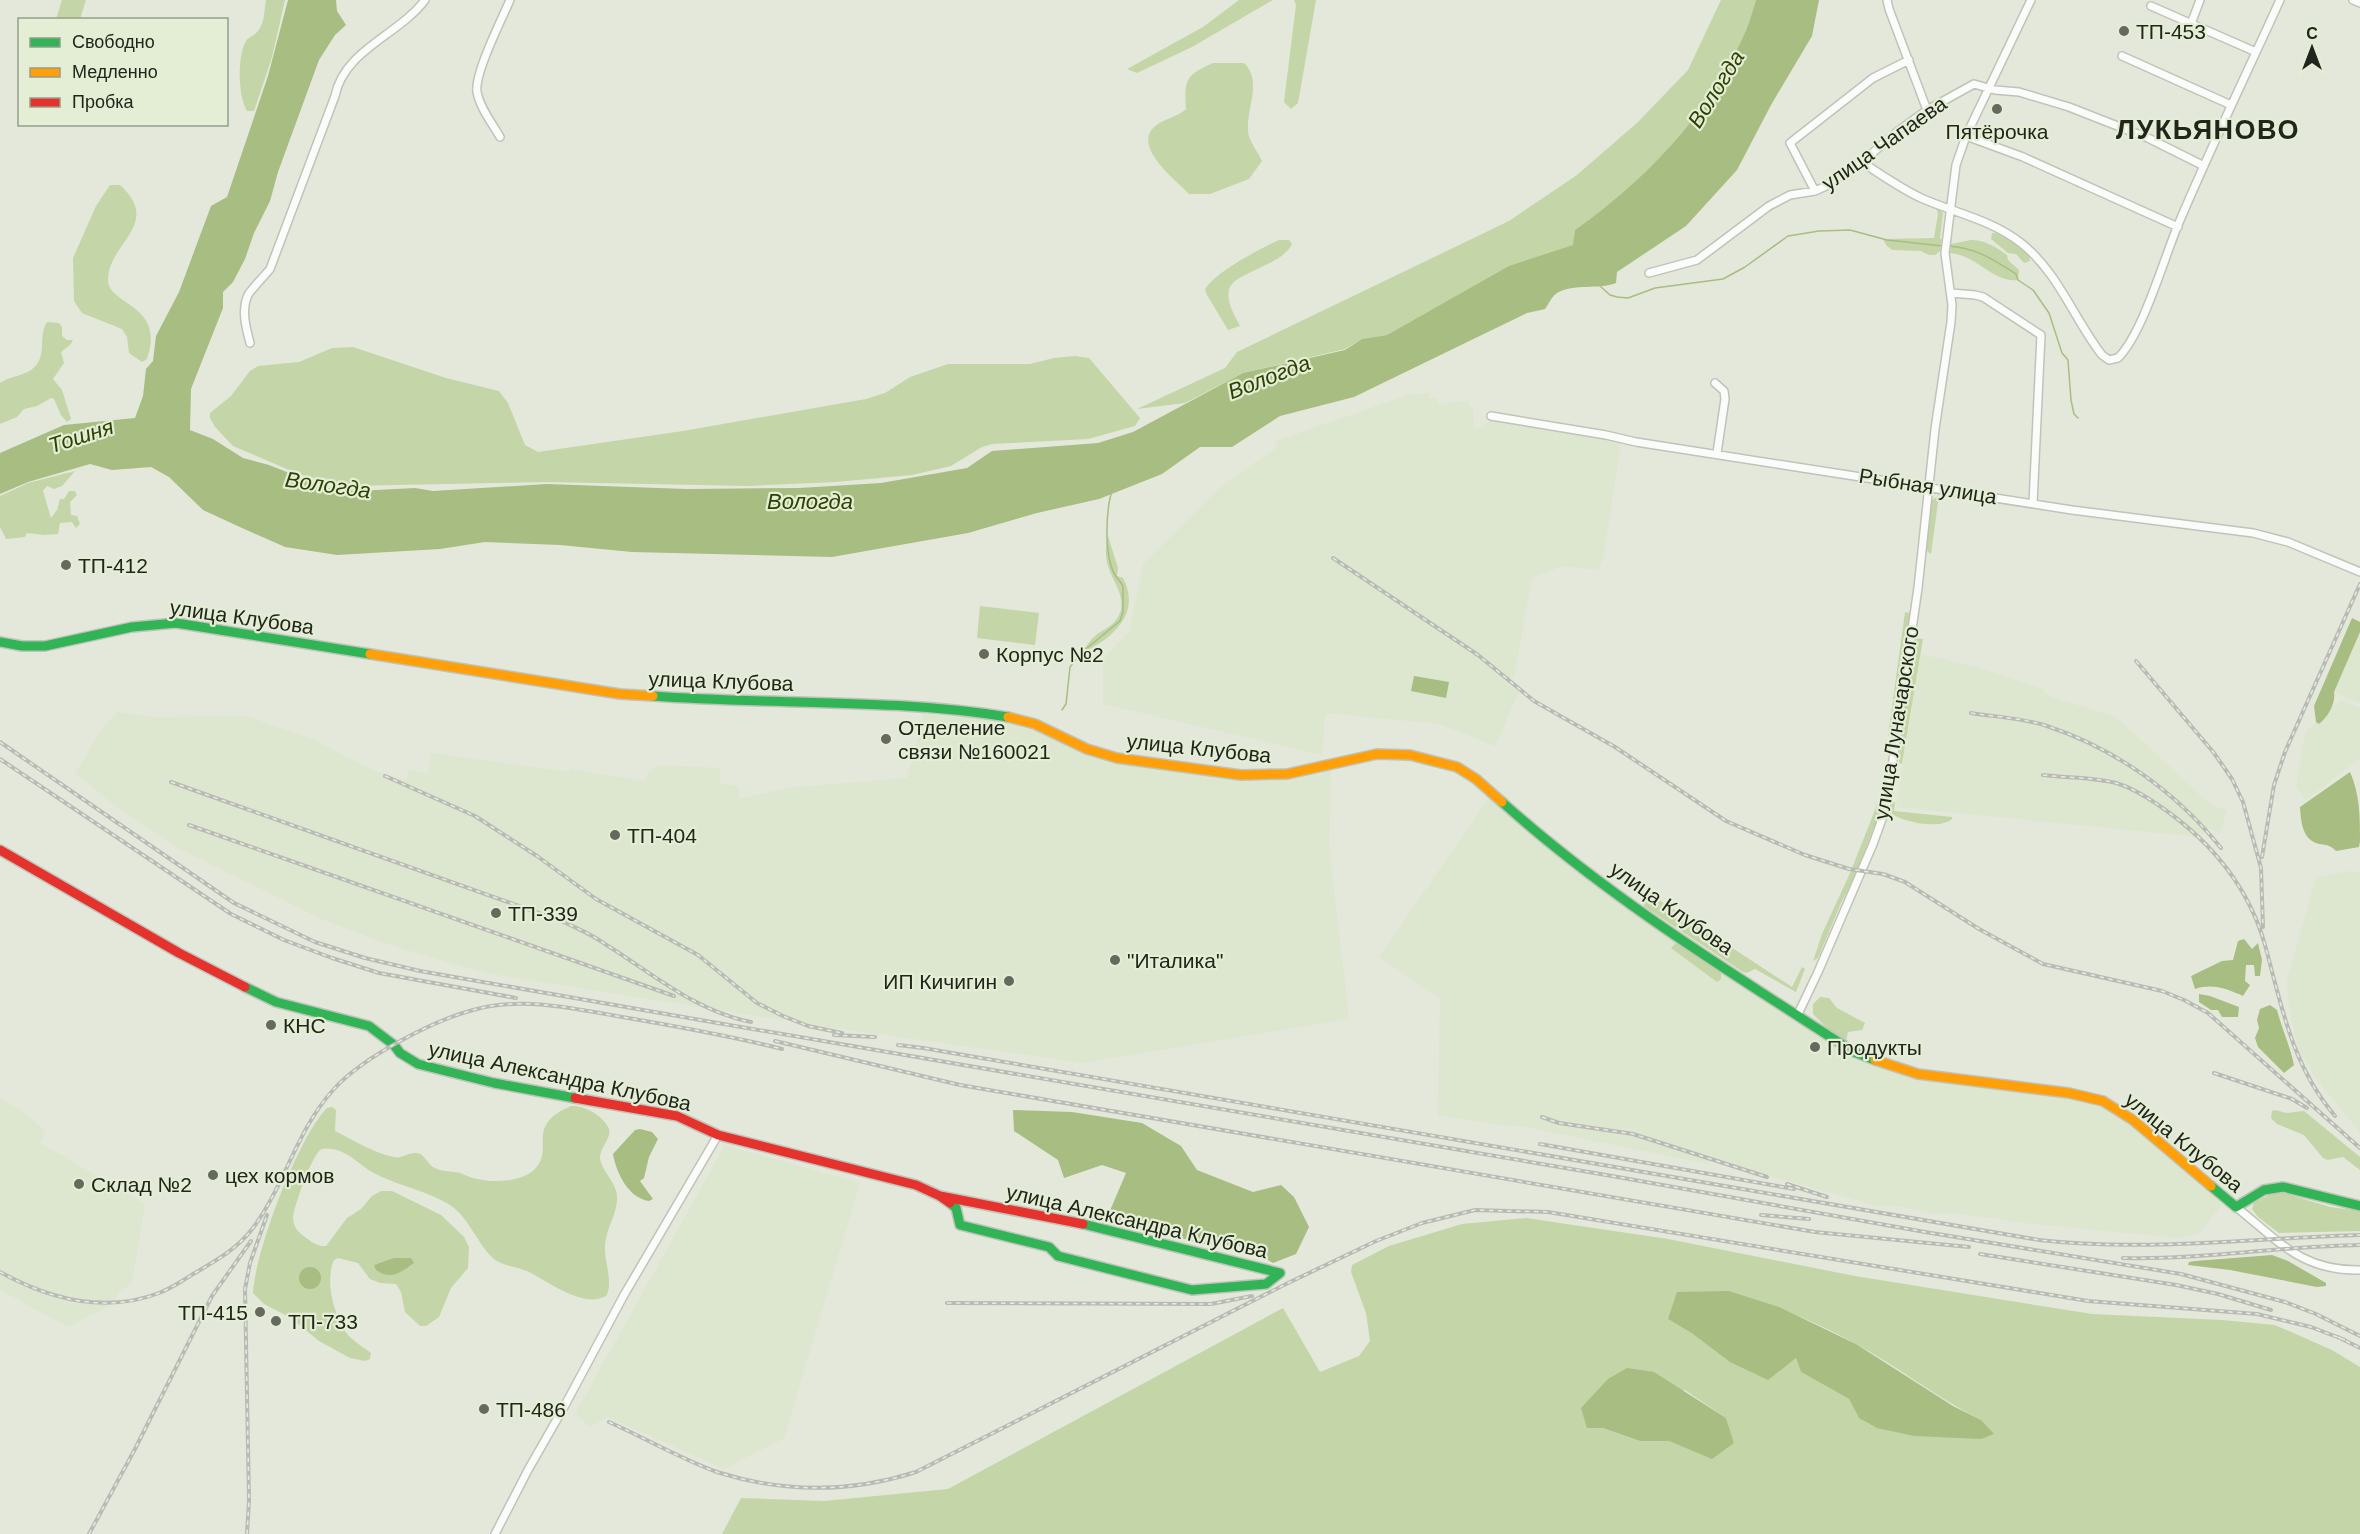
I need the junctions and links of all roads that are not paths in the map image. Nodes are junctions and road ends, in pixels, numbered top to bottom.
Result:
1 (425, 0) edge
2 (510, 0) edge
3 (1887, 0) edge
4 (2031, 0) edge
5 (2200, 0) edge
6 (2280, 0) edge
7 (2353, 0) edge
8 (2360, 3) edge
9 (2151, 6) dead end
10 (2191, 24) junction
11 (2256, 52) junction
12 (2122, 56) dead end
13 (1909, 60) junction
14 (1989, 87) junction
15 (2231, 105) junction
16 (1927, 110) junction
17 (1966, 136) junction
18 (500, 137) dead end
19 (1862, 162) junction
20 (2204, 166) junction
21 (1815, 191) junction
22 (1950, 207) junction
23 (2178, 227) junction
24 (1649, 273) dead end
25 (1951, 293) junction
26 (250, 343) dead end
27 (1715, 383) dead end
28 (1491, 416) dead end
29 (1716, 453) junction
30 (1928, 487) junction
31 (2033, 503) junction
32 (2360, 572) edge
33 (0, 642) edge
34 (0, 850) edge
35 (1798, 1014) junction
36 (718, 1135) junction
37 (940, 1196) junction
38 (2360, 1206) edge
39 (2236, 1207) junction
40 (2360, 1270) edge
41 (495, 1534) edge

1 - 26 street
2 - 18 street
3 - 13 street
4 - 14 street, улица Луначарского
5 - 10 street
6 - 11 street
7 - 8 street
9 - 10 street
10 - 11 street
11 - 15 street
12 - 15 street
13 - 16 street
13 - 21 street
14 - 16 street, улица Чапаева
14 - 17 street, улица Луначарского
14 - 20 street, улица Чапаева
15 - 20 street
16 - 19 street, улица Чапаева
17 - 22 street, улица Луначарского
17 - 23 street
19 - 21 street, улица Чапаева
19 - 22 street
20 - 23 street
21 - 24 street, улица Чапаева
22 - 23 street
22 - 25 street, улица Луначарского
25 - 30 street, улица Луначарского
25 - 31 street
27 - 29 street
28 - 29 street, Рыбная улица
29 - 30 street, Рыбная улица
30 - 31 street, Рыбная улица
30 - 35 street, улица Луначарского
31 - 32 street, Рыбная улица
33 - 35 main road, улица Клубова
34 - 36 main road, улица Александра Клубова
35 - 39 main road, улица Клубова
36 - 37 main road, улица Александра Клубова
36 - 41 street
37 - 37 main road, улица Александра Клубова
38 - 39 main road
39 - 40 street, улица Клубова

